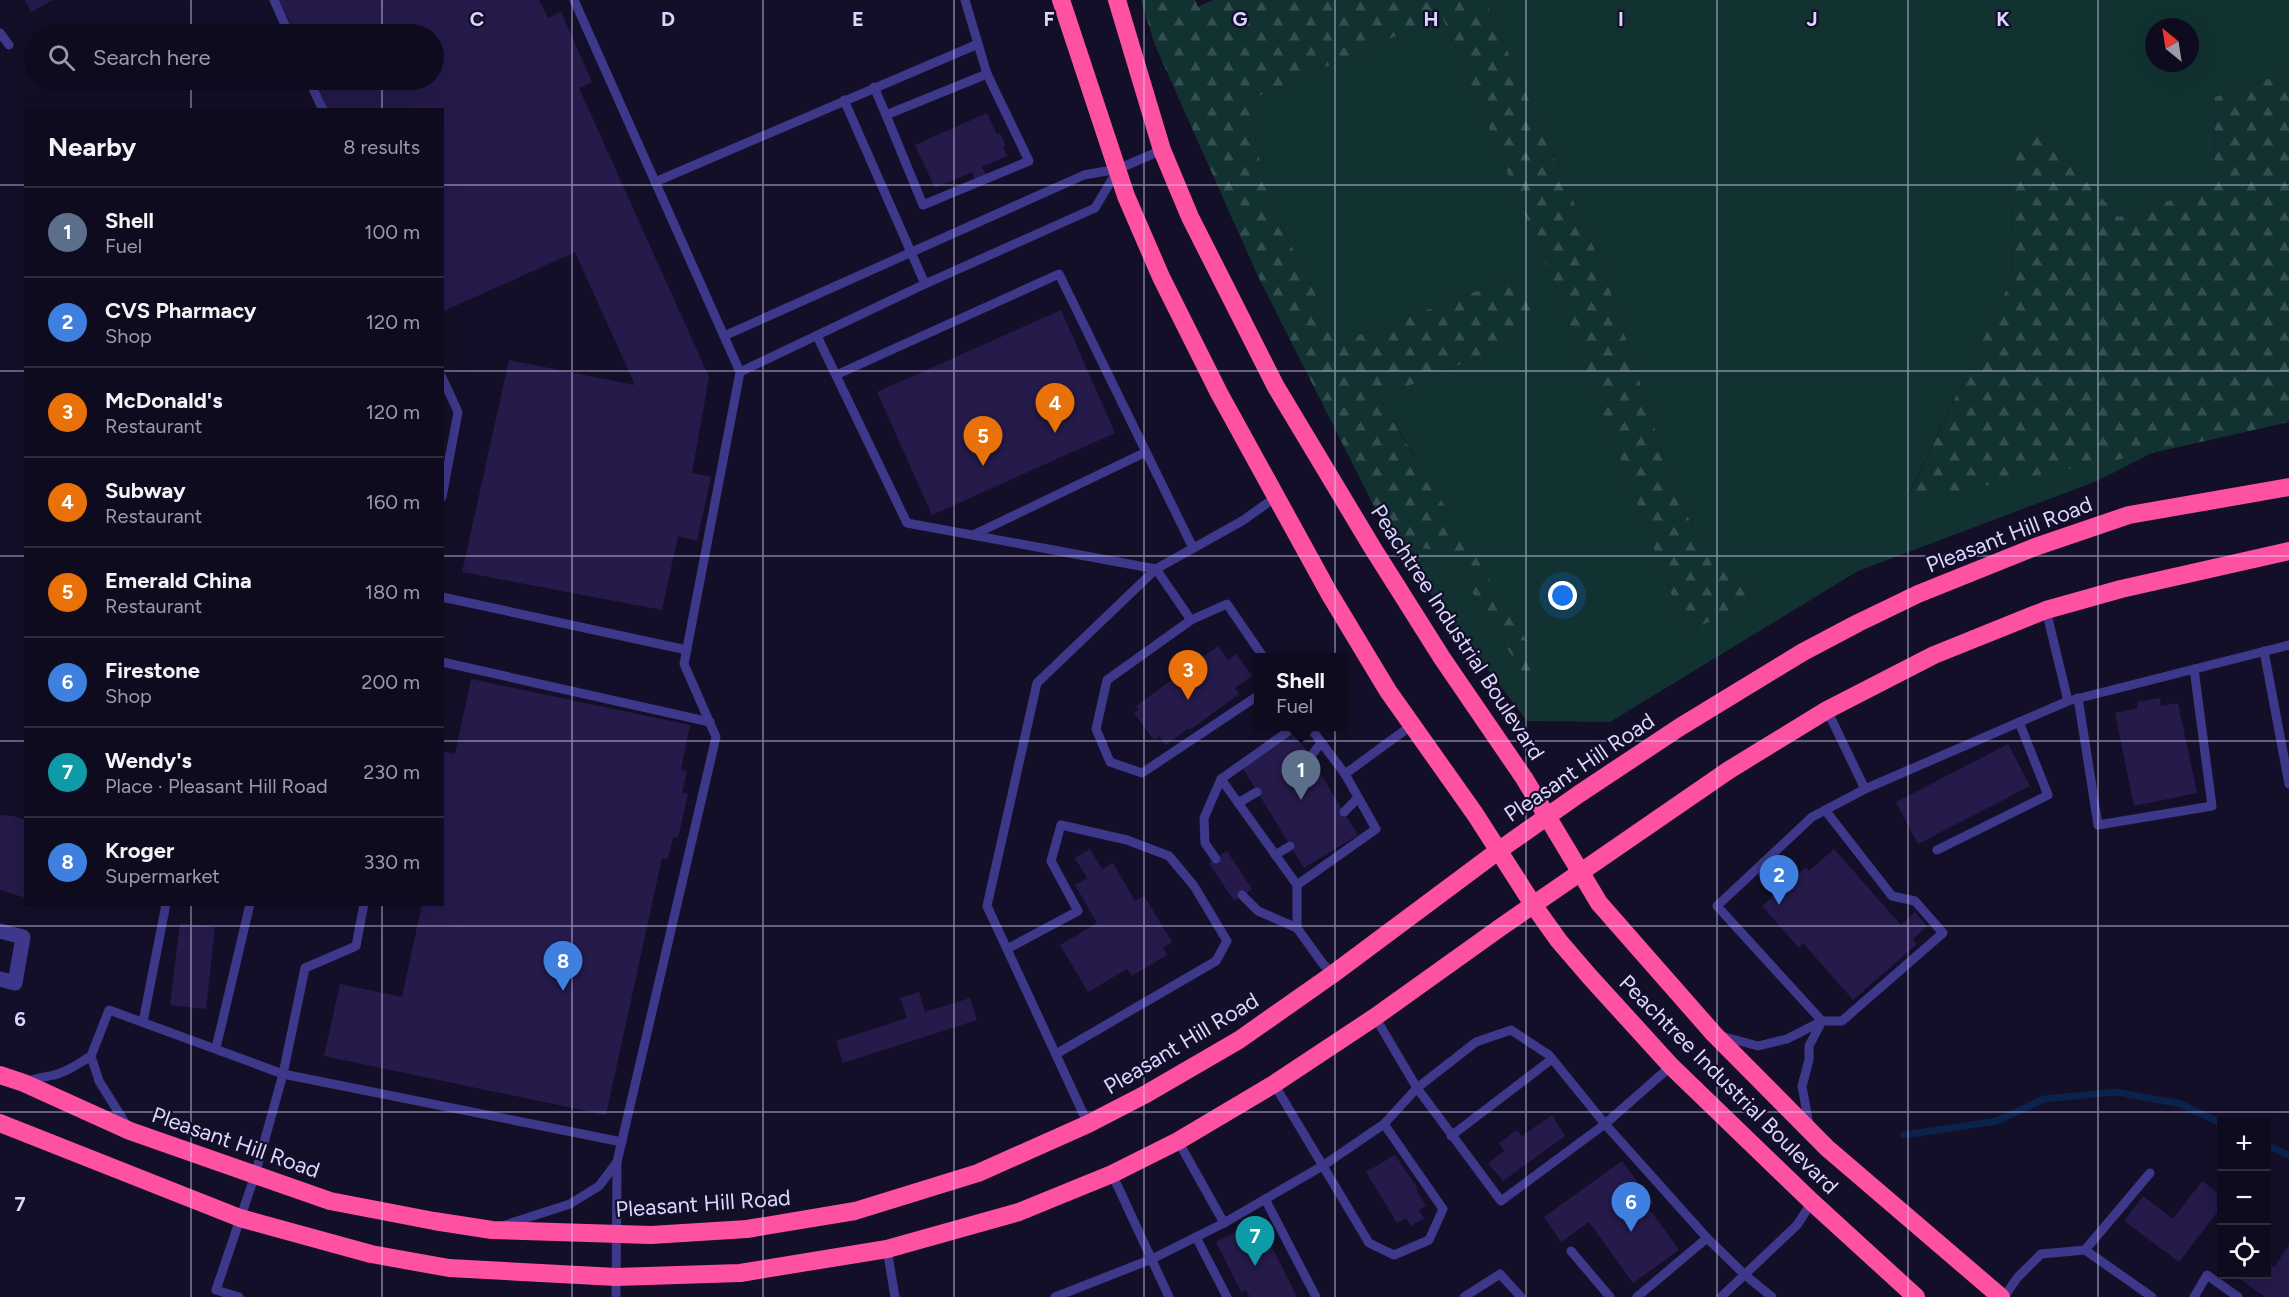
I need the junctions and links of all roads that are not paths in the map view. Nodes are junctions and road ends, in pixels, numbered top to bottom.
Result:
1 (274, 0) edge
2 (574, 0) edge
3 (965, 0) edge
4 (1061, 0) edge
5 (1117, 0) edge
6 (285, 24) edge
7 (0, 33) edge
8 (978, 44) junction
9 (9, 45) dead end
10 (987, 74) junction
11 (874, 87) junction
12 (314, 90) edge
13 (844, 100) junction
14 (322, 108) edge
15 (886, 115) junction
16 (1162, 150) junction
17 (1118, 169) junction
18 (655, 182) junction
19 (910, 252) junction
20 (925, 284) junction
21 (724, 336) junction
22 (817, 336) junction
23 (740, 372) junction
24 (836, 375) junction
25 (444, 381) edge
26 (1146, 452) junction
27 (444, 486) edge
28 (2289, 487) edge
29 (1276, 497) junction
30 (973, 535) junction
31 (1193, 548) junction
32 (2289, 551) edge
33 (1156, 568) junction
34 (444, 597) edge
35 (2046, 610) junction
36 (1191, 620) junction
37 (2289, 645) edge
38 (687, 650) junction
39 (2264, 651) junction
40 (1261, 653) edge
41 (444, 662) edge
42 (2194, 669) junction
43 (1254, 698) edge
44 (2078, 698) junction
45 (2068, 701) junction
46 (1827, 710) junction
47 (710, 722) junction
48 (2019, 722) junction
49 (1412, 725) junction
50 (1289, 731) edge
51 (1313, 731) edge
52 (1321, 743) junction
53 (1310, 757) dead end
54 (1345, 774) junction
55 (1221, 778) junction
56 (2289, 784) edge
57 (1865, 789) junction
58 (1257, 792) dead end
59 (1358, 798) junction
60 (1239, 803) junction
61 (1825, 810) junction
62 (1344, 812) dead end
63 (1546, 816) junction
64 (1290, 846) dead end
65 (1498, 850) junction
66 (1938, 850) dead end
67 (1275, 855) junction
68 (1216, 859) dead end
69 (1580, 873) junction
70 (1297, 885) junction
71 (1242, 895) dead end
72 (166, 906) edge
73 (250, 906) edge
74 (364, 906) edge
75 (1534, 906) junction
76 (1297, 928) junction
77 (0, 932) edge
78 (1007, 950) junction
79 (1332, 974) junction
80 (0, 980) edge
81 (1376, 1017) junction
82 (1822, 1021) junction
83 (143, 1022) junction
84 (1714, 1034) junction
85 (216, 1048) junction
86 (1056, 1054) junction
87 (91, 1056) junction
88 (1552, 1059) junction
89 (1671, 1066) junction
90 (283, 1074) junction
91 (0, 1075) edge
92 (24, 1083) junction
93 (1274, 1084) junction
94 (1417, 1088) junction
95 (0, 1123) edge
96 (1384, 1124) junction
97 (1605, 1124) junction
98 (1088, 1125) junction
99 (1809, 1130) junction
100 (130, 1131) junction
101 (1451, 1136) junction
102 (1178, 1141) junction
103 (622, 1142) junction
104 (617, 1162) junction
105 (1324, 1165) junction
106 (1112, 1173) junction
107 (2150, 1173) dead end
108 (255, 1175) junction
109 (1265, 1199) junction
110 (1812, 1202) junction
111 (240, 1218) junction
112 (1224, 1223) junction
113 (492, 1230) junction
114 (615, 1235) junction
115 (1196, 1237) junction
116 (1707, 1238) junction
117 (887, 1250) junction
118 (2085, 1250) junction
119 (1571, 1251) dead end
120 (1152, 1259) junction
121 (1745, 1275) junction
122 (616, 1277) junction
123 (214, 1293) edge
124 (239, 1297) edge
125 (616, 1297) edge
126 (895, 1297) edge
127 (1055, 1297) edge
128 (1169, 1297) edge
129 (1227, 1297) edge
130 (1316, 1297) edge
131 (1464, 1297) edge
132 (1521, 1297) edge
133 (1610, 1297) edge
134 (1637, 1297) edge
135 (1721, 1297) edge
136 (1772, 1297) edge
137 (1916, 1297) edge
138 (2002, 1297) edge
139 (2152, 1297) edge
140 (2194, 1297) edge
141 (2238, 1297) edge

1 - 6 lane
2 - 18 lane
3 - 8 lane
4 - 17 highway, Peachtree Industrial Boulevard
5 - 16 highway, Peachtree Industrial Boulevard
7 - 9 lane
8 - 10 lane
8 - 11 lane
10 - 15 lane
10 - 15 lane
11 - 13 lane
11 - 15 lane
12 - 14 lane
13 - 18 lane
13 - 19 lane
16 - 17 lane
16 - 63 highway, Peachtree Industrial Boulevard
17 - 19 lane
17 - 20 lane
17 - 29 highway, Peachtree Industrial Boulevard
18 - 21 lane
19 - 20 lane
19 - 21 lane
20 - 22 lane
21 - 23 lane
22 - 23 lane
22 - 24 lane
23 - 38 lane
24 - 26 lane
24 - 30 lane
25 - 27 lane
26 - 30 lane
26 - 31 lane
28 - 63 highway, Pleasant Hill Road
29 - 31 lane
29 - 49 highway, Peachtree Industrial Boulevard
30 - 33 lane
31 - 33 lane
32 - 35 highway
33 - 36 lane
33 - 78 lane
34 - 38 lane
35 - 45 lane
35 - 46 highway
36 - 40 lane
36 - 43 lane
37 - 39 lane
38 - 47 lane
39 - 42 lane
39 - 56 lane
41 - 47 lane
42 - 44 lane
42 - 44 lane
44 - 45 lane
45 - 48 lane
46 - 57 lane
46 - 69 highway
47 - 103 lane
48 - 57 lane
48 - 66 lane
49 - 54 lane
49 - 65 highway, Peachtree Industrial Boulevard
50 - 55 lane
51 - 52 lane
52 - 53 lane
52 - 54 lane
54 - 59 lane
55 - 60 lane
55 - 68 lane
57 - 61 lane
58 - 60 lane
59 - 62 lane
59 - 70 lane
60 - 67 lane
61 - 82 lane
61 - 82 lane
63 - 65 highway, Pleasant Hill Road
63 - 69 highway, Peachtree Industrial Boulevard
64 - 67 lane
65 - 75 highway, Peachtree Industrial Boulevard
65 - 79 highway, Pleasant Hill Road
67 - 70 lane
69 - 75 highway
69 - 84 highway, Peachtree Industrial Boulevard
70 - 76 lane
71 - 76 lane
72 - 83 lane
73 - 85 lane
74 - 90 lane
75 - 81 highway
75 - 89 highway, Peachtree Industrial Boulevard
76 - 79 lane
77 - 80 street
78 - 86 lane
78 - 86 lane
79 - 98 highway, Pleasant Hill Road
81 - 93 highway
81 - 94 lane
82 - 84 lane
82 - 99 lane
83 - 85 lane
83 - 87 lane
84 - 99 highway, Peachtree Industrial Boulevard
85 - 90 lane
86 - 98 lane
87 - 92 lane
87 - 100 lane
88 - 94 lane
88 - 97 lane
88 - 101 lane
89 - 97 lane
89 - 110 highway, Peachtree Industrial Boulevard
90 - 103 lane
90 - 108 lane
91 - 92 highway, Pleasant Hill Road
92 - 100 highway, Pleasant Hill Road
93 - 102 highway
93 - 105 lane
94 - 96 lane
94 - 101 lane
95 - 111 highway
96 - 105 lane
96 - 105 lane
97 - 101 lane
97 - 116 lane
98 - 114 highway, Pleasant Hill Road
99 - 138 highway, Peachtree Industrial Boulevard
100 - 108 highway, Pleasant Hill Road
102 - 106 highway
102 - 112 lane
103 - 104 lane
104 - 113 lane
104 - 114 lane
105 - 109 lane
106 - 117 highway
106 - 120 lane
107 - 118 lane
108 - 111 lane
108 - 113 highway, Pleasant Hill Road
109 - 112 lane
109 - 130 lane
110 - 121 lane
110 - 137 highway, Peachtree Industrial Boulevard
111 - 122 highway
111 - 123 lane
112 - 115 lane
113 - 114 highway, Pleasant Hill Road
114 - 122 lane
115 - 120 lane
115 - 129 lane
116 - 121 lane
116 - 134 lane
117 - 122 highway
117 - 126 lane
118 - 138 lane
118 - 139 lane
119 - 133 lane
120 - 127 lane
120 - 128 lane
121 - 135 lane
121 - 136 lane
122 - 125 lane
123 - 124 lane
131 - 132 lane
140 - 141 lane

